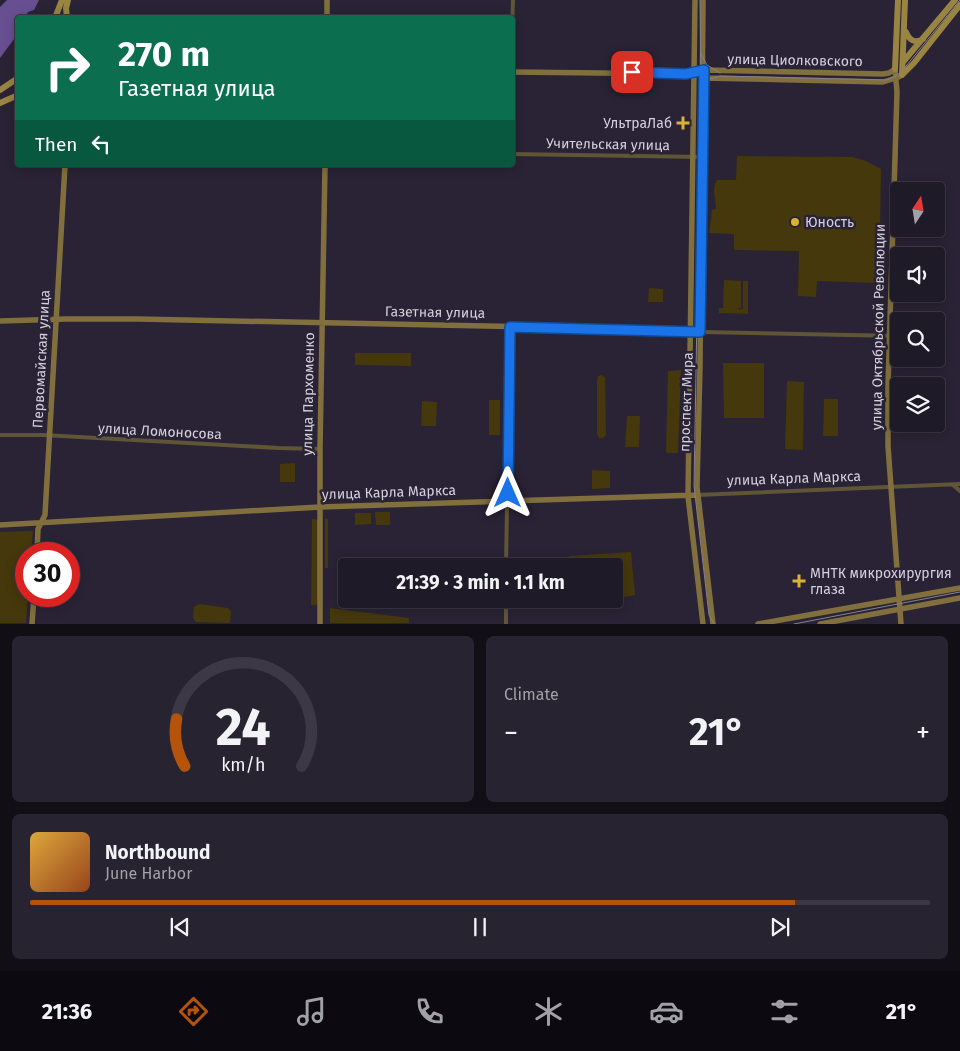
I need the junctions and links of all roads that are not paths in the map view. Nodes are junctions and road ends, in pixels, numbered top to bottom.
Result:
1 (62, 0) edge
2 (68, 0) edge
3 (327, 0) edge
4 (513, 0) edge
5 (695, 0) edge
6 (704, 0) edge
7 (898, 0) edge
8 (905, 0) edge
9 (954, 0) edge
10 (960, 5) edge
11 (56, 15) edge
12 (67, 15) edge
13 (327, 15) edge
14 (512, 15) edge
15 (905, 30) junction
16 (924, 38) junction
17 (903, 62) junction
18 (895, 69) junction
19 (704, 70) junction
20 (515, 72) edge
21 (694, 73) junction
22 (899, 77) junction
23 (703, 79) junction
24 (15, 80) edge
25 (0, 90) edge
26 (15, 96) edge
27 (0, 103) edge
28 (515, 154) edge
29 (694, 157) junction
30 (702, 157) junction
31 (66, 167) edge
32 (325, 167) edge
33 (56, 319) junction
34 (0, 320) edge
35 (322, 323) junction
36 (510, 327) junction
37 (690, 331) junction
38 (700, 332) junction
39 (889, 336) junction
40 (0, 435) edge
41 (49, 436) junction
42 (320, 449) junction
43 (960, 484) edge
44 (953, 485) junction
45 (891, 487) junction
46 (960, 491) edge
47 (697, 495) junction
48 (688, 496) junction
49 (507, 501) junction
50 (320, 507) junction
51 (42, 522) junction
52 (0, 524) edge
53 (37, 542) edge
54 (506, 558) edge
55 (960, 588) edge
56 (960, 598) edge
57 (898, 600) junction
58 (33, 607) edge
59 (506, 608) edge
60 (900, 609) junction
61 (32, 624) edge
62 (320, 624) edge
63 (506, 624) edge
64 (703, 624) edge
65 (713, 624) edge
66 (758, 624) edge
67 (820, 624) edge
68 (901, 624) edge

1 - 11 main road
2 - 12 main road
3 - 13 main road
4 - 14 street
5 - 21 main road, проспект Мира
6 - 19 main road, проспект Мира
7 - 18 main road, улица Октябрьской Революции
8 - 15 main road, улица Октябрьской Революции
9 - 16 main road, улица Циолковского
10 - 22 main road
15 - 16 main road
15 - 17 main road, улица Октябрьской Революции
16 - 17 main road, улица Циолковского
17 - 18 street, улица Циолковского
17 - 22 main road, улица Октябрьской Революции
18 - 19 main road, улица Циолковского
18 - 22 main road, улица Октябрьской Революции
19 - 21 main road, улица Циолковского
19 - 23 main road, проспект Мира
20 - 21 main road, улица Циолковского
21 - 23 main road
21 - 29 main road, проспект Мира
22 - 23 main road, улица Циолковского
22 - 39 main road, улица Октябрьской Революции
23 - 30 main road, проспект Мира
24 - 25 main road
26 - 27 main road
28 - 29 street, Учительская улица
29 - 30 street, Учительская улица
29 - 37 main road, проспект Мира
30 - 38 main road, проспект Мира
31 - 33 main road, Первомайская улица
32 - 35 main road, улица Пархоменко
33 - 34 main road, Газетная улица
33 - 35 main road, Газетная улица
33 - 41 main road, Первомайская улица
35 - 36 main road, Газетная улица
35 - 42 main road, улица Пархоменко
36 - 37 main road, Газетная улица
36 - 49 street
37 - 38 main road, Газетная улица
37 - 48 main road, проспект Мира
38 - 39 street, Газетная улица
38 - 47 main road, проспект Мира
39 - 45 main road, улица Октябрьской Революции
40 - 41 street, улица Ломоносова
41 - 42 street, улица Ломоносова
41 - 51 main road, Первомайская улица
42 - 50 main road, улица Пархоменко
43 - 44 street, улица Карла Маркса
44 - 45 street, улица Карла Маркса
44 - 46 street
45 - 47 street, улица Карла Маркса
45 - 57 main road, улица Октябрьской Революции
47 - 48 main road, улица Карла Маркса
47 - 65 main road, проспект Мира
48 - 49 main road, улица Карла Маркса
48 - 64 main road, проспект Мира
49 - 50 main road, улица Карла Маркса
49 - 54 street
50 - 51 main road, улица Карла Маркса
50 - 62 main road, улица Пархоменко
51 - 52 main road, улица Карла Маркса
51 - 53 main road, Первомайская улица
55 - 57 main road
56 - 60 main road
57 - 60 main road, улица Октябрьской Революции
57 - 66 main road
58 - 61 main road
59 - 63 street
60 - 67 main road
60 - 68 main road, улица Октябрьской Революции

